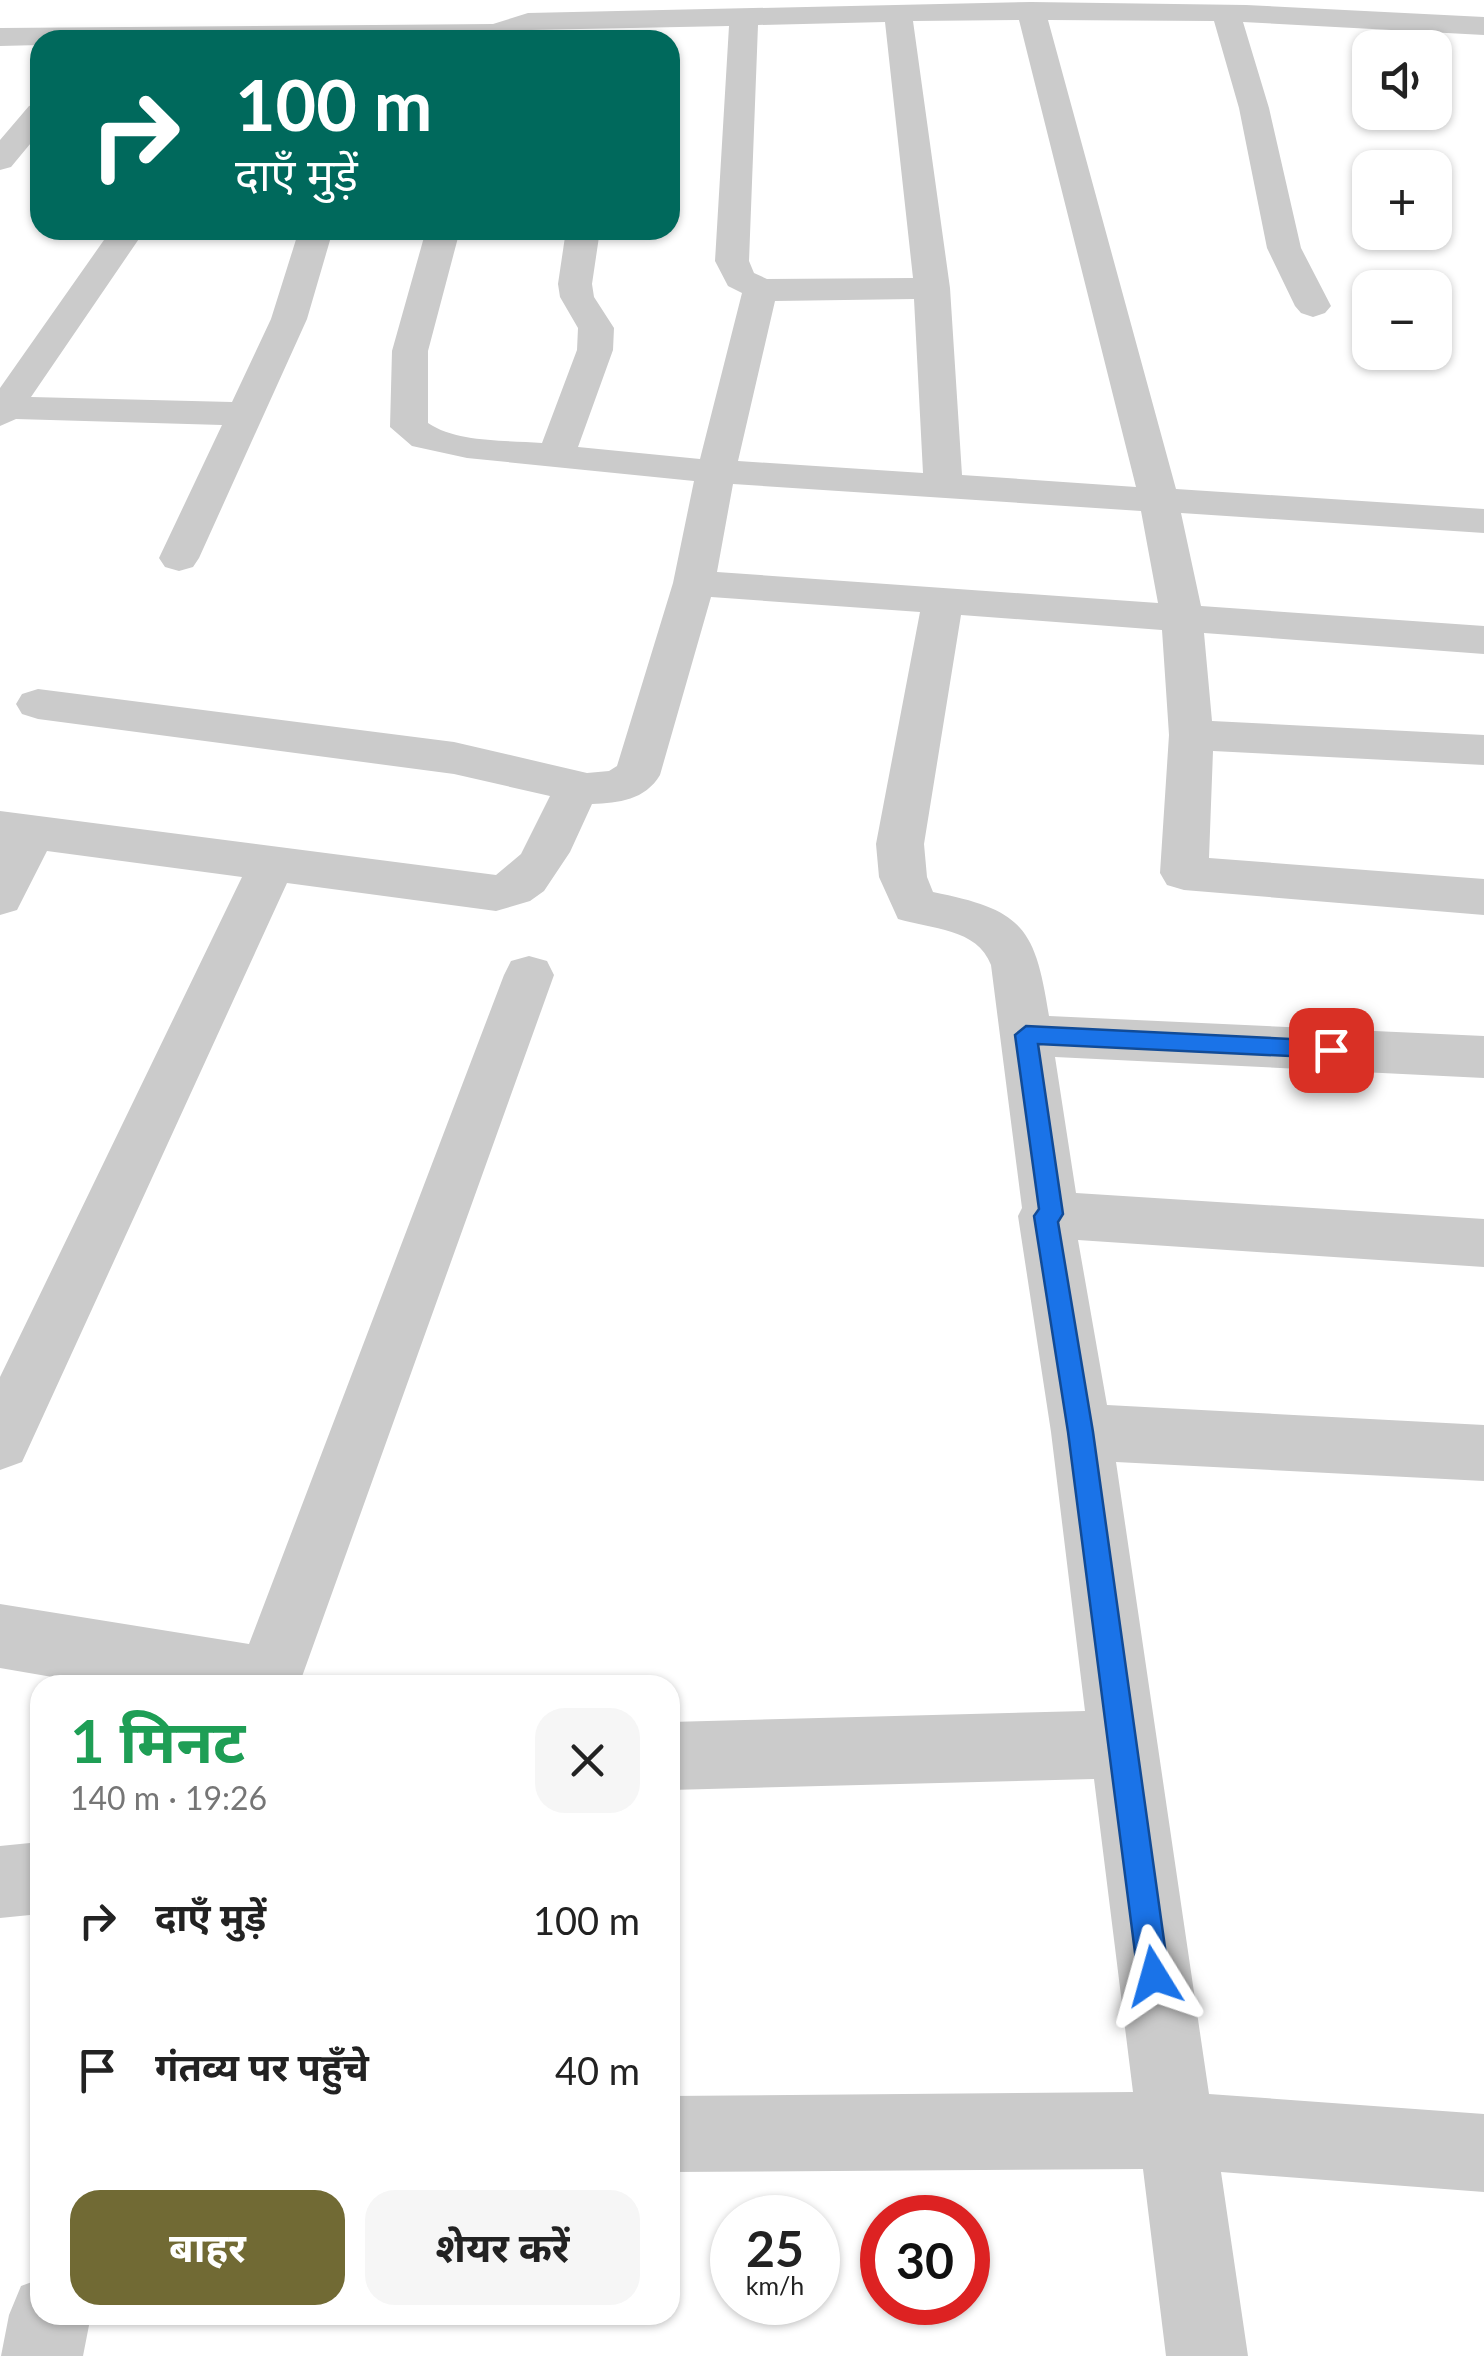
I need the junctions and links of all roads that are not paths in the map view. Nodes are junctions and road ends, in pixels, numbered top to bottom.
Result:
1 (1072, 4) edge
2 (792, 8) edge
3 (1328, 8) edge
4 (1031, 10) junction
5 (534, 11) edge
6 (142, 12) dead end
7 (1226, 13) junction
8 (898, 14) junction
9 (744, 17) junction
10 (1484, 26) edge
11 (119, 30) edge
12 (504, 30) edge
13 (0, 37) edge
14 (30, 37) edge
15 (30, 124) edge
16 (0, 160) edge
17 (121, 240) edge
18 (313, 240) edge
19 (440, 240) edge
20 (582, 240) edge
21 (933, 288) junction
22 (760, 289) junction
23 (1313, 306) dead end
24 (2, 412) edge
25 (246, 414) junction
26 (556, 456) junction
27 (716, 472) junction
28 (943, 486) junction
29 (1159, 501) junction
30 (1484, 521) edge
31 (179, 558) dead end
32 (694, 583) junction
33 (943, 601) junction
34 (1182, 618) junction
35 (1484, 640) edge
36 (38, 704) dead end
37 (1191, 735) junction
38 (1484, 750) edge
39 (582, 787) junction
40 (16, 830) edge
41 (272, 864) junction
42 (0, 897) edge
43 (1484, 897) edge
44 (529, 975) dead end
45 (1026, 1035) junction
46 (1484, 1057) edge
47 (1052, 1214) junction
48 (1484, 1243) edge
49 (1081, 1432) junction
50 (0, 1442) edge
51 (1484, 1453) edge
52 (0, 1636) edge
53 (238, 1675) edge
54 (270, 1675) edge
55 (1122, 1744) junction
56 (680, 1756) edge
57 (30, 1879) edge
58 (0, 1882) edge
59 (1174, 2130) junction
60 (680, 2134) edge
61 (1484, 2153) edge
62 (48, 2325) edge
63 (42, 2356) edge
64 (1207, 2356) edge

1 - 4 street
1 - 7 street
2 - 8 street
2 - 9 street
3 - 7 street
3 - 10 street
4 - 8 street
4 - 29 street
5 - 9 street
5 - 12 street
6 - 11 street
7 - 23 street
8 - 21 street
9 - 22 street
13 - 14 street
15 - 16 street
17 - 24 street
18 - 25 street
19 - 26 street
20 - 26 street
21 - 22 street
21 - 28 street
22 - 27 street
24 - 25 street
25 - 31 street
26 - 27 street
27 - 28 street
27 - 32 street
28 - 29 street
29 - 30 street
29 - 34 street
32 - 33 street
32 - 39 street
33 - 34 street
33 - 45 street
34 - 35 street
34 - 37 street
36 - 39 street
37 - 38 street
37 - 43 street
39 - 41 street
40 - 41 street
40 - 42 street
41 - 50 street
44 - 54 street
45 - 46 street
45 - 47 street
47 - 48 street
47 - 49 street
49 - 51 street
49 - 55 street
52 - 53 street
55 - 56 street
55 - 59 street
57 - 58 street
59 - 60 street
59 - 61 street
59 - 64 street
62 - 63 street

